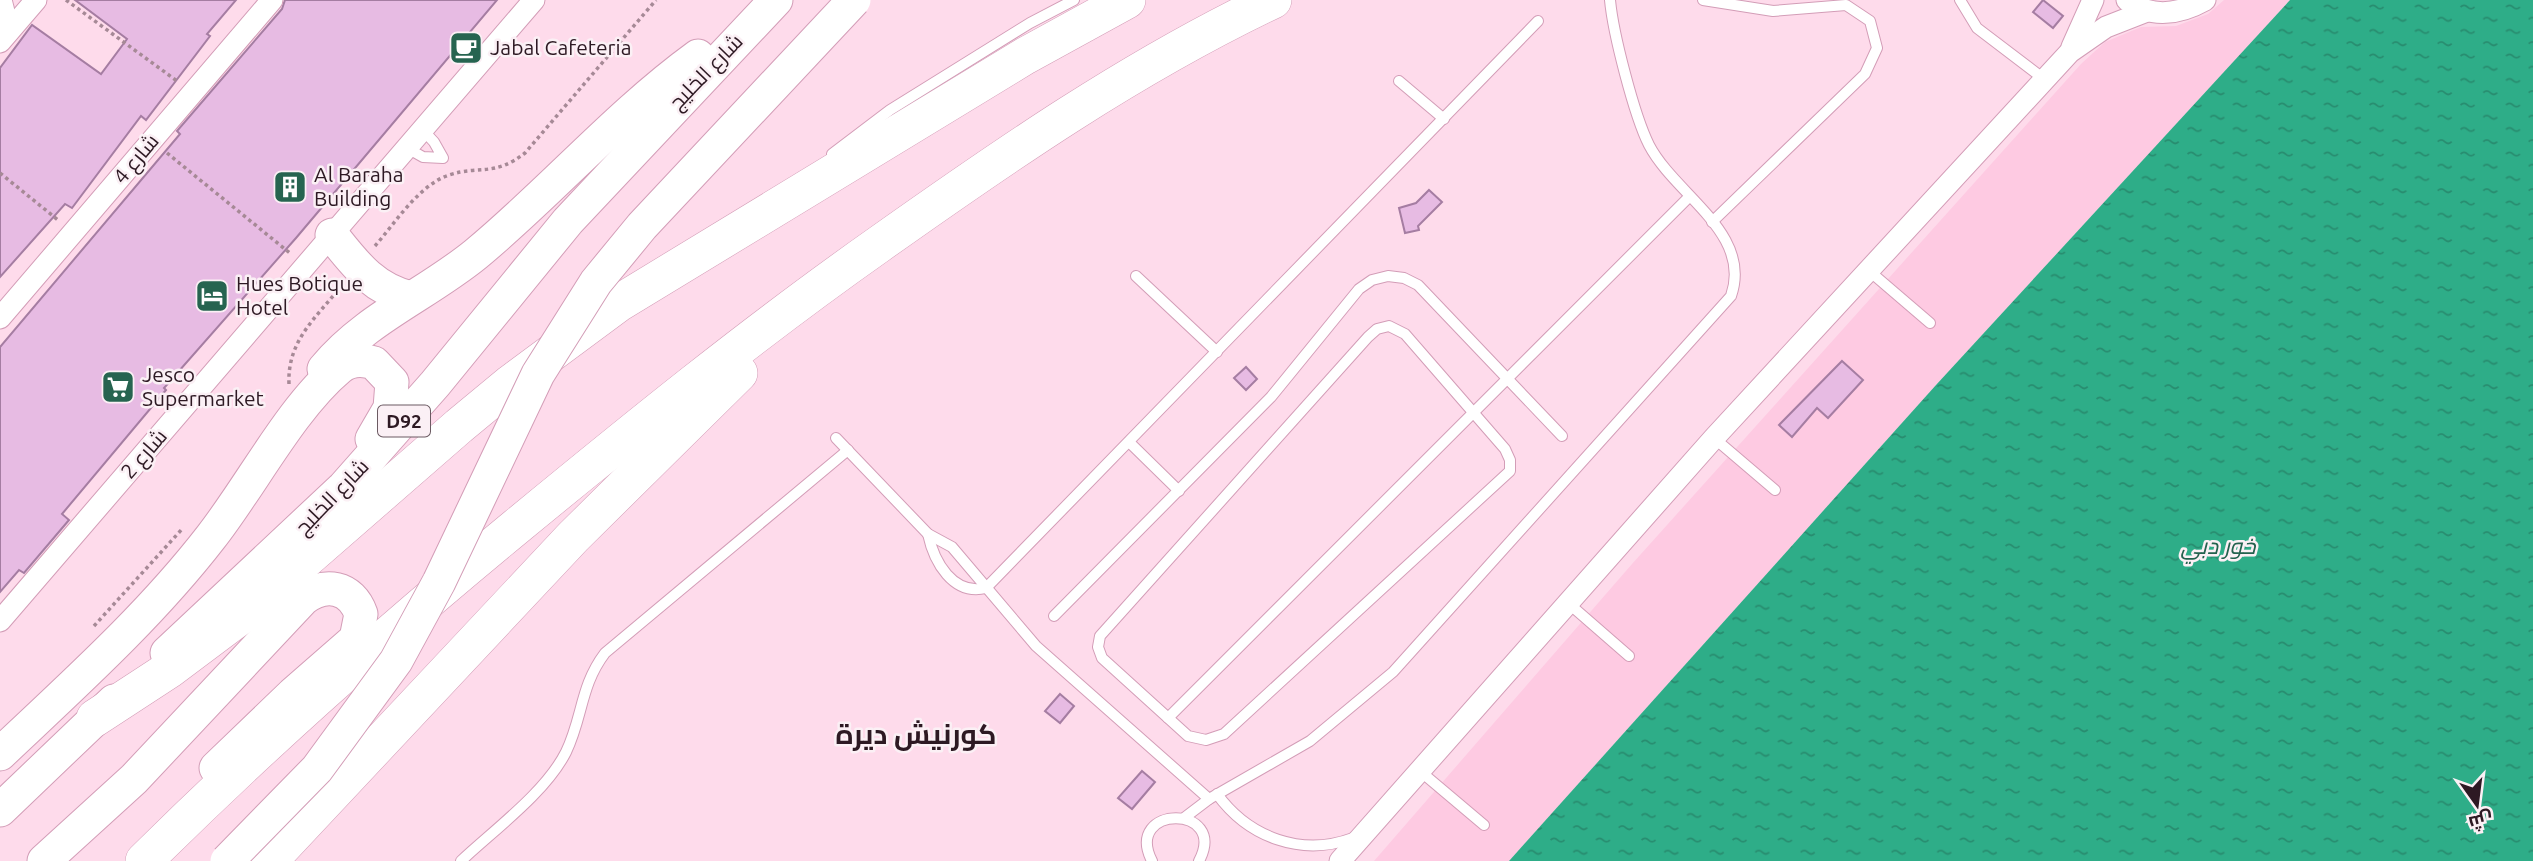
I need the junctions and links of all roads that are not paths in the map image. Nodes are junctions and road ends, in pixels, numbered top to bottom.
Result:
1 (1, 0) edge
2 (36, 0) edge
3 (272, 0) edge
4 (534, 0) edge
5 (854, 0) edge
6 (1074, 0) edge
7 (1127, 0) edge
8 (1273, 0) edge
9 (1610, 0) edge
10 (1703, 0) edge
11 (1960, 0) edge
12 (2093, 0) edge
13 (2127, 0) edge
14 (2205, 0) edge
15 (771, 4) edge
16 (2147, 10) junction
17 (1538, 21) dead end
18 (4, 37) edge
19 (2070, 52) junction
20 (2044, 79) junction
21 (1399, 81) dead end
22 (1444, 119) junction
23 (422, 130) junction
24 (407, 148) junction
25 (825, 160) dead end
26 (816, 168) dead end
27 (1689, 197) junction
28 (761, 216) junction
29 (1712, 222) junction
30 (904, 226) junction
31 (332, 235) junction
32 (1867, 269) junction
33 (1136, 276) dead end
34 (411, 298) junction
35 (0, 318) edge
36 (1930, 323) dead end
37 (1217, 352) junction
38 (1507, 379) junction
39 (1474, 412) junction
40 (286, 430) junction
41 (1562, 436) dead end
42 (836, 438) dead end
43 (1714, 438) junction
44 (1129, 442) junction
45 (848, 450) junction
46 (344, 487) junction
47 (1775, 490) dead end
48 (1180, 491) junction
49 (928, 534) junction
50 (986, 588) junction
51 (1567, 602) junction
52 (1054, 616) dead end
53 (0, 621) edge
54 (1629, 656) dead end
55 (95, 718) junction
56 (1168, 718) junction
57 (0, 754) edge
58 (1420, 771) junction
59 (1213, 797) junction
60 (0, 810) edge
61 (1184, 818) junction
62 (1484, 825) dead end
63 (1363, 835) junction
64 (44, 861) edge
65 (127, 861) edge
66 (144, 861) edge
67 (228, 861) edge
68 (269, 861) edge
69 (461, 861) edge
70 (1152, 861) edge
71 (1199, 861) edge
72 (1340, 861) edge

1 - 18 street
2 - 18 street
3 - 35 street, شارع 4
4 - 23 street, شارع 2
5 - 67 main road, bridge
6 - 25 lane
7 - 28 highway
8 - 30 highway
9 - 27 lane
10 - 29 lane
11 - 20 lane
12 - 19 street
13 - 16 street
14 - 16 street
15 - 34 main road
15 - 46 main road, شارع الخليج / D92
16 - 19 street
17 - 22 lane
19 - 20 street
20 - 32 street
21 - 22 lane
22 - 37 lane
23 - 24 street, شارع 2
23 - 24 lane
24 - 31 street, شارع 2
26 - 28 lane
27 - 29 lane
27 - 38 lane
28 - 55 highway
29 - 59 lane
30 - 66 highway
30 - 68 highway
31 - 34 main road
31 - 53 street, شارع 2
32 - 36 lane
32 - 43 street
33 - 37 lane
34 - 40 main road
37 - 44 lane
38 - 39 lane
38 - 41 lane
38 - 48 lane
39 - 56 lane
39 - 56 lane
39 - 56 lane
40 - 46 main road
40 - 57 main road
42 - 45 lane
43 - 47 lane
43 - 51 street
44 - 48 lane
44 - 50 lane
45 - 49 lane
45 - 69 lane
46 - 55 main road, شارع الخليج / D92
48 - 52 lane
49 - 50 lane
49 - 50 lane
50 - 59 lane
51 - 54 lane
51 - 58 street
55 - 60 main road, شارع الخليج / D92
58 - 62 lane
58 - 63 street
59 - 61 lane
59 - 63 lane
61 - 70 lane
61 - 71 lane
63 - 72 street
64 - 65 main road

